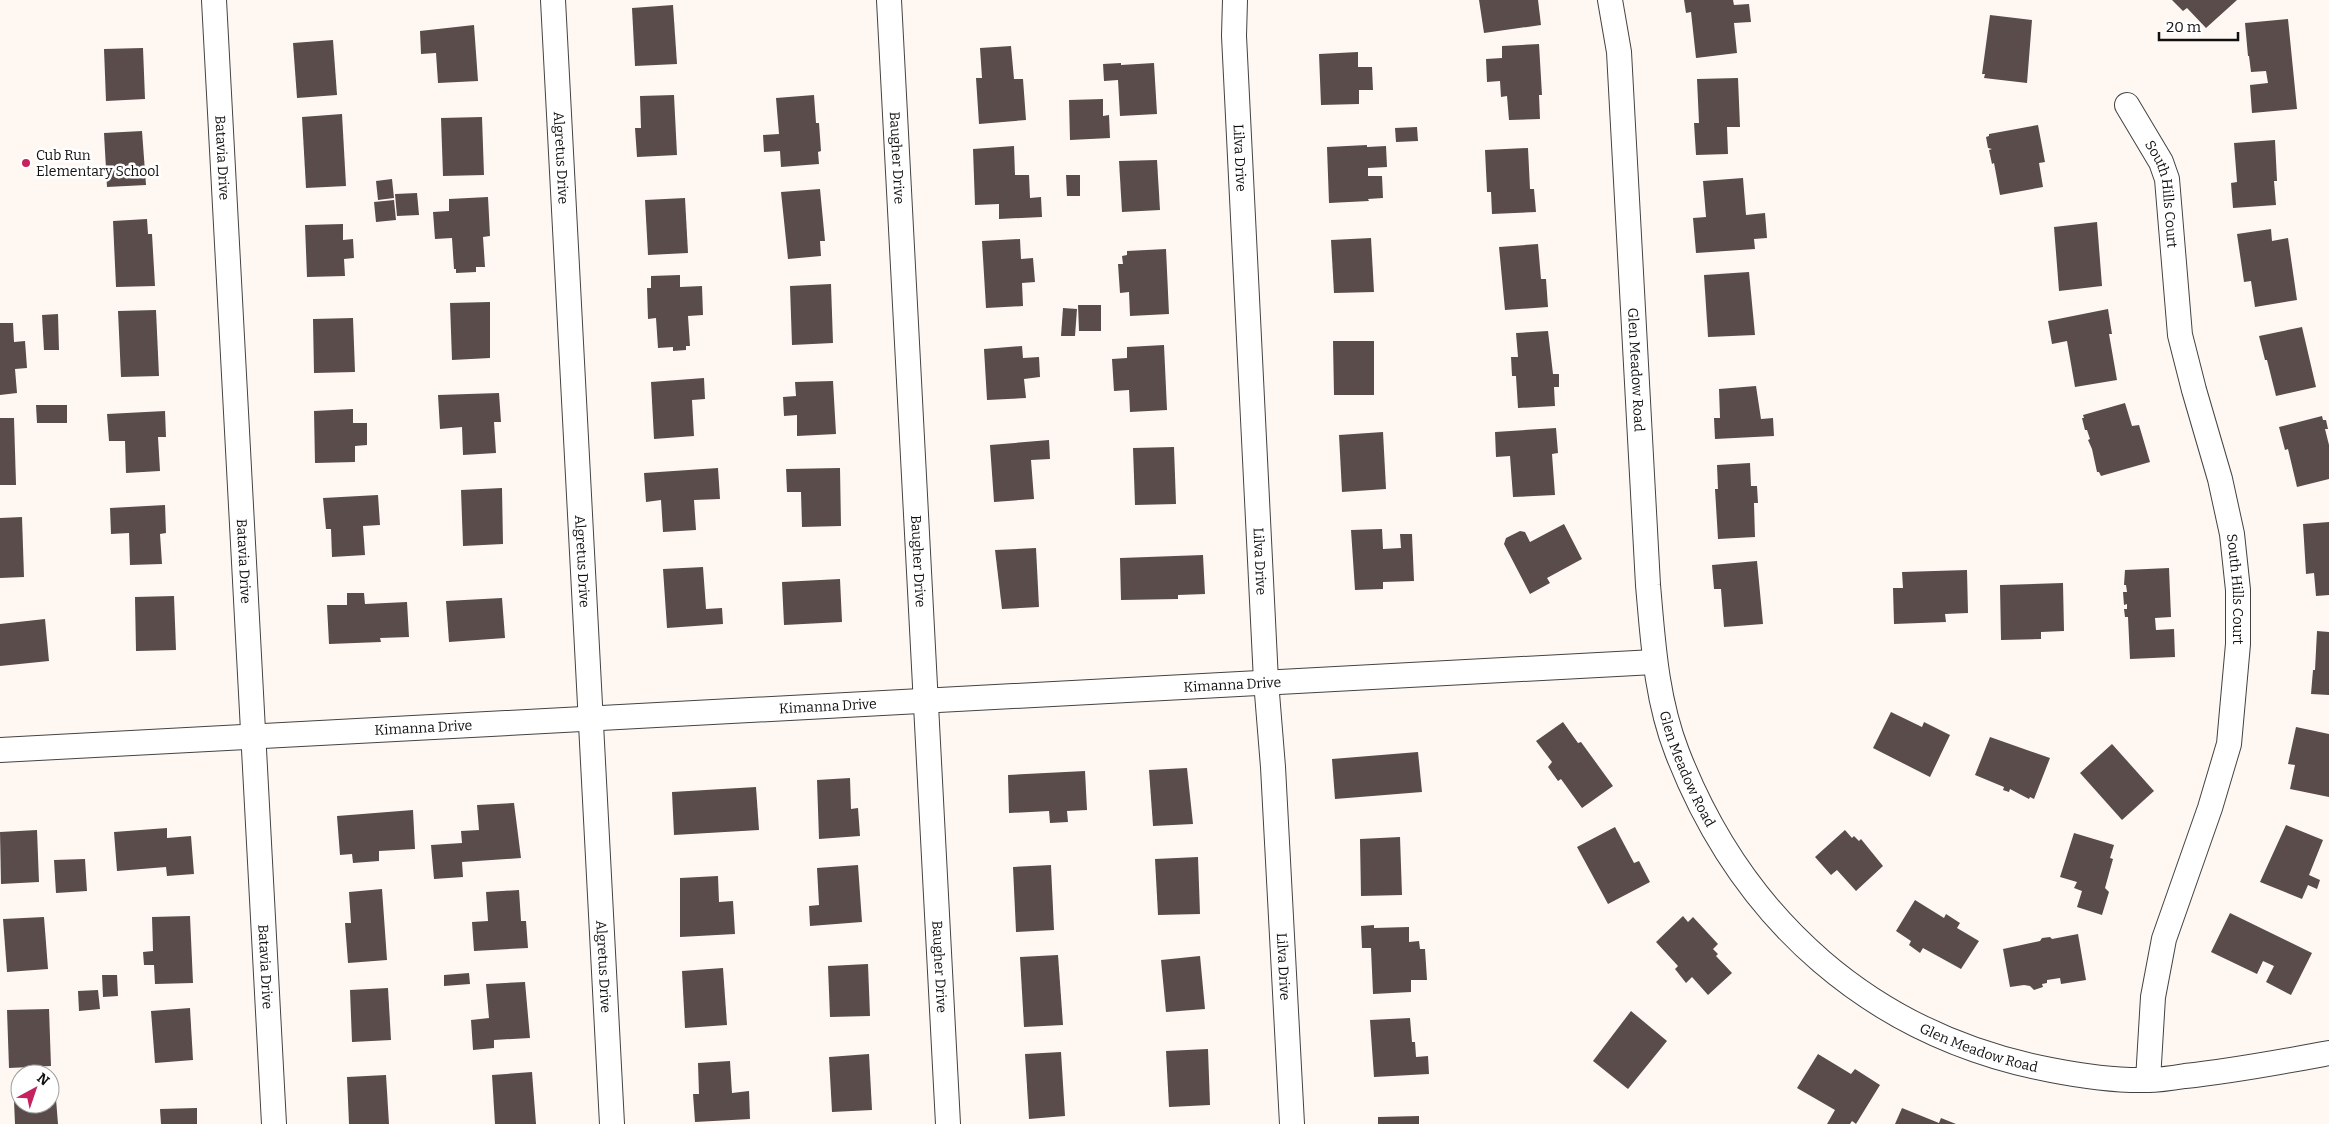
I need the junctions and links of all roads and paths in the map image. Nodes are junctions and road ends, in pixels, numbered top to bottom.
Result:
1 (214, 0) edge
2 (553, 0) edge
3 (889, 0) edge
4 (1235, 0) edge
5 (1610, 0) edge
6 (2127, 105) dead end
7 (1654, 662) junction
8 (1266, 681) junction
9 (926, 701) junction
10 (590, 719) junction
11 (253, 736) junction
12 (0, 750) edge
13 (2329, 1053) edge
14 (2148, 1080) junction
15 (274, 1124) edge
16 (612, 1124) edge
17 (948, 1124) edge
18 (1292, 1124) edge

1 - 11 street, Batavia Drive
2 - 10 street, Algretus Drive
3 - 9 street, Baugher Drive
4 - 8 street, Lilva Drive
5 - 7 street, Glen Meadow Road
6 - 14 street, South Hills Court
7 - 8 street, Kimanna Drive
7 - 14 street, Glen Meadow Road
8 - 9 street, Kimanna Drive
8 - 18 street, Lilva Drive
9 - 10 street, Kimanna Drive
9 - 17 street, Baugher Drive
10 - 11 street, Kimanna Drive
10 - 16 street, Algretus Drive
11 - 12 street, Kimanna Drive
11 - 15 street, Batavia Drive
13 - 14 street, Glen Meadow Road

